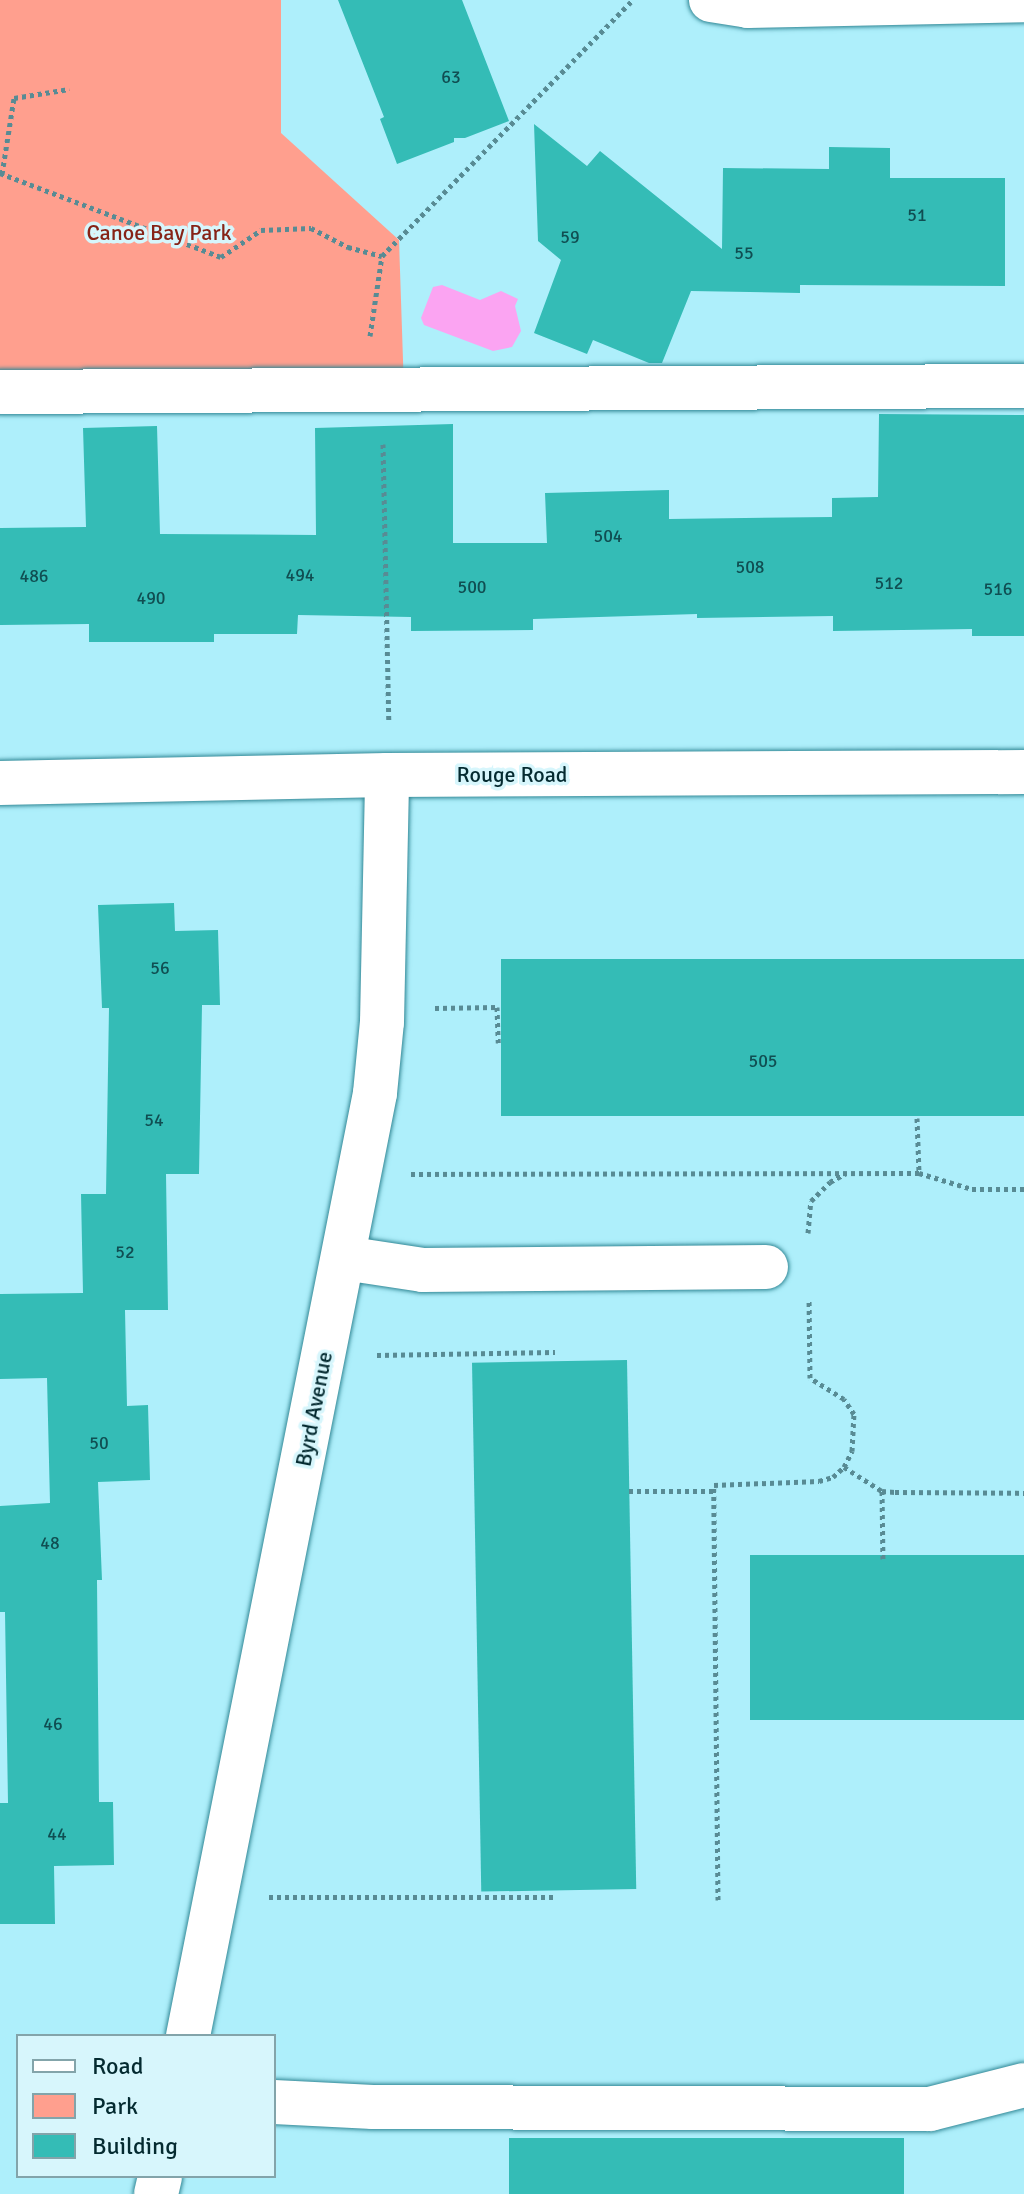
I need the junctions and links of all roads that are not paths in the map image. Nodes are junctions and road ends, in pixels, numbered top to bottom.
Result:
1 (711, 0) edge
2 (1024, 0) edge
3 (1024, 386) edge
4 (0, 392) edge
5 (1024, 772) edge
6 (387, 775) junction
7 (0, 783) edge
8 (344, 1258) junction
9 (766, 1267) dead end
10 (188, 2034) edge
11 (1024, 2085) edge
12 (276, 2102) edge

1 - 2 street
3 - 4 street
5 - 6 street, Rouge Road
6 - 7 street, Rouge Road
6 - 8 street, Byrd Avenue
8 - 9 street
8 - 10 street, Byrd Avenue
11 - 12 street

